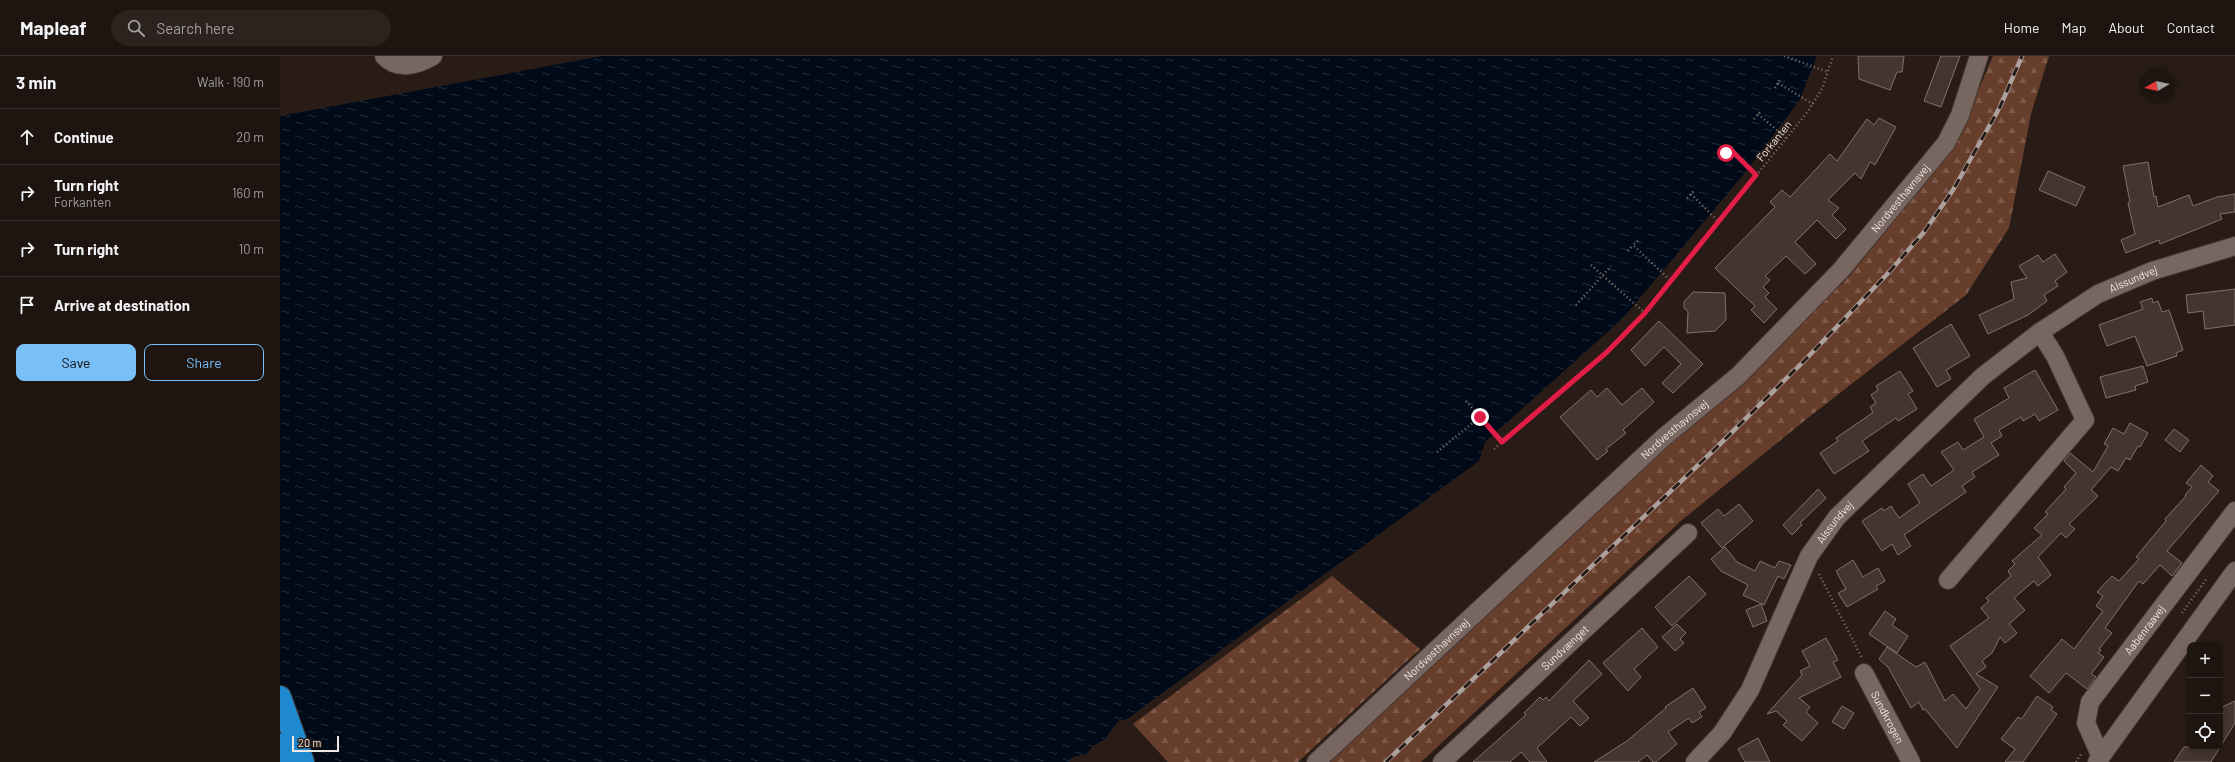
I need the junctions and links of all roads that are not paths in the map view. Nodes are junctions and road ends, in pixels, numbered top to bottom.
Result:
1 (384, 56) edge
2 (433, 56) edge
3 (1979, 56) edge
4 (2235, 246) edge
5 (2040, 332) junction
6 (2235, 511) edge
7 (1688, 533) dead end
8 (2235, 571) edge
9 (1948, 580) dead end
10 (1864, 673) road end
11 (280, 697) edge
12 (280, 745) edge
13 (2099, 759) edge
14 (286, 762) edge
15 (303, 762) edge
16 (1316, 762) edge
17 (1442, 762) edge
18 (1695, 762) edge
19 (1911, 762) edge

1 - 2 street
3 - 16 street, Nordvesthavnsvej
4 - 5 street, Alssundvej
5 - 9 street
5 - 18 street, Alssundvej
6 - 13 street, Aabenraavej
7 - 17 street, Sundvænget
8 - 13 street, Aabenraavej
10 - 19 street, Sundkrogen
11 - 15 highway
12 - 14 highway

